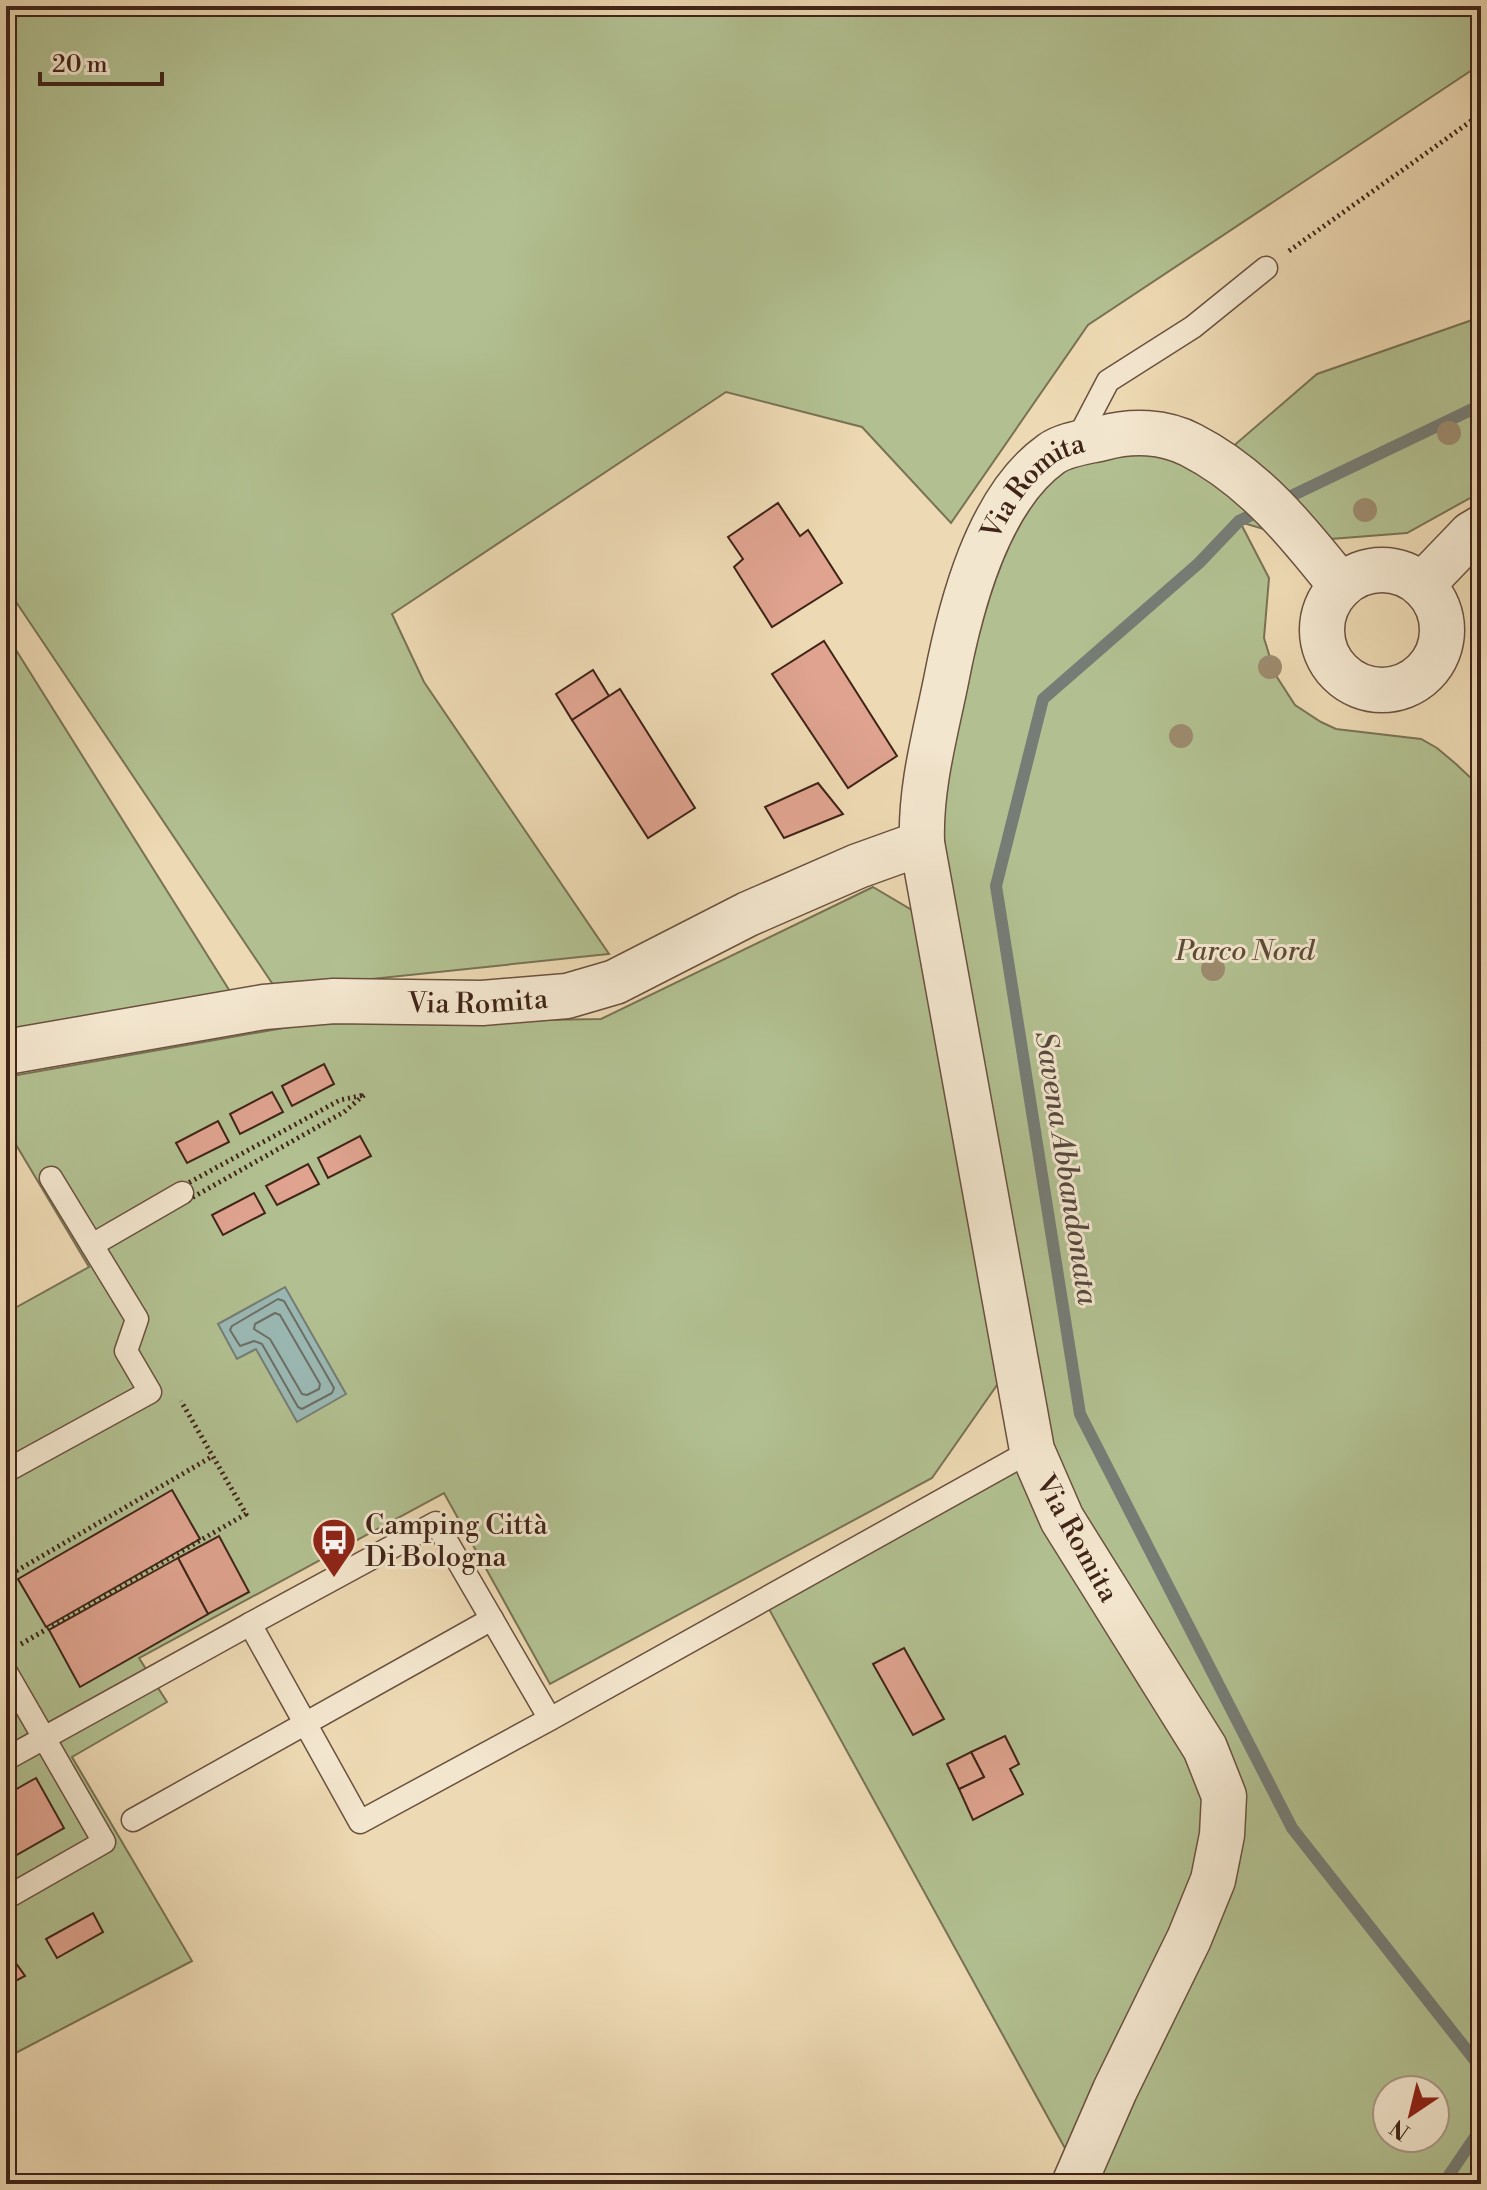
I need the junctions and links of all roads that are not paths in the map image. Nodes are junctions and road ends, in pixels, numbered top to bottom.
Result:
1 (1266, 268) road end
2 (1074, 445) junction
3 (1481, 528) edge
4 (1422, 585) junction
5 (1341, 586) junction
6 (922, 843) junction
7 (6, 1052) edge
8 (51, 1178) dead end
9 (182, 1193) road end
10 (92, 1245) junction
11 (1032, 1450) junction
12 (6, 1471) edge
13 (492, 1619) junction
14 (250, 1624) junction
15 (6, 1672) edge
16 (550, 1719) junction
17 (305, 1723) junction
18 (46, 1737) junction
19 (6, 1759) edge
20 (133, 1820) dead end
21 (6, 1898) edge
22 (1074, 2184) edge

1 - 2 lane
2 - 5 street, Via Romita
2 - 6 street, Via Romita
3 - 4 street
4 - 5 street
4 - 5 street
6 - 7 street, Via Romita
6 - 11 street, Via Romita
8 - 10 lane
9 - 10 lane
10 - 12 lane
11 - 16 lane
11 - 22 street, Via Romita
13 - 14 lane
13 - 16 lane
13 - 17 lane
14 - 17 lane
14 - 18 lane
15 - 18 lane
16 - 17 lane
17 - 20 lane
18 - 19 lane
18 - 21 lane

